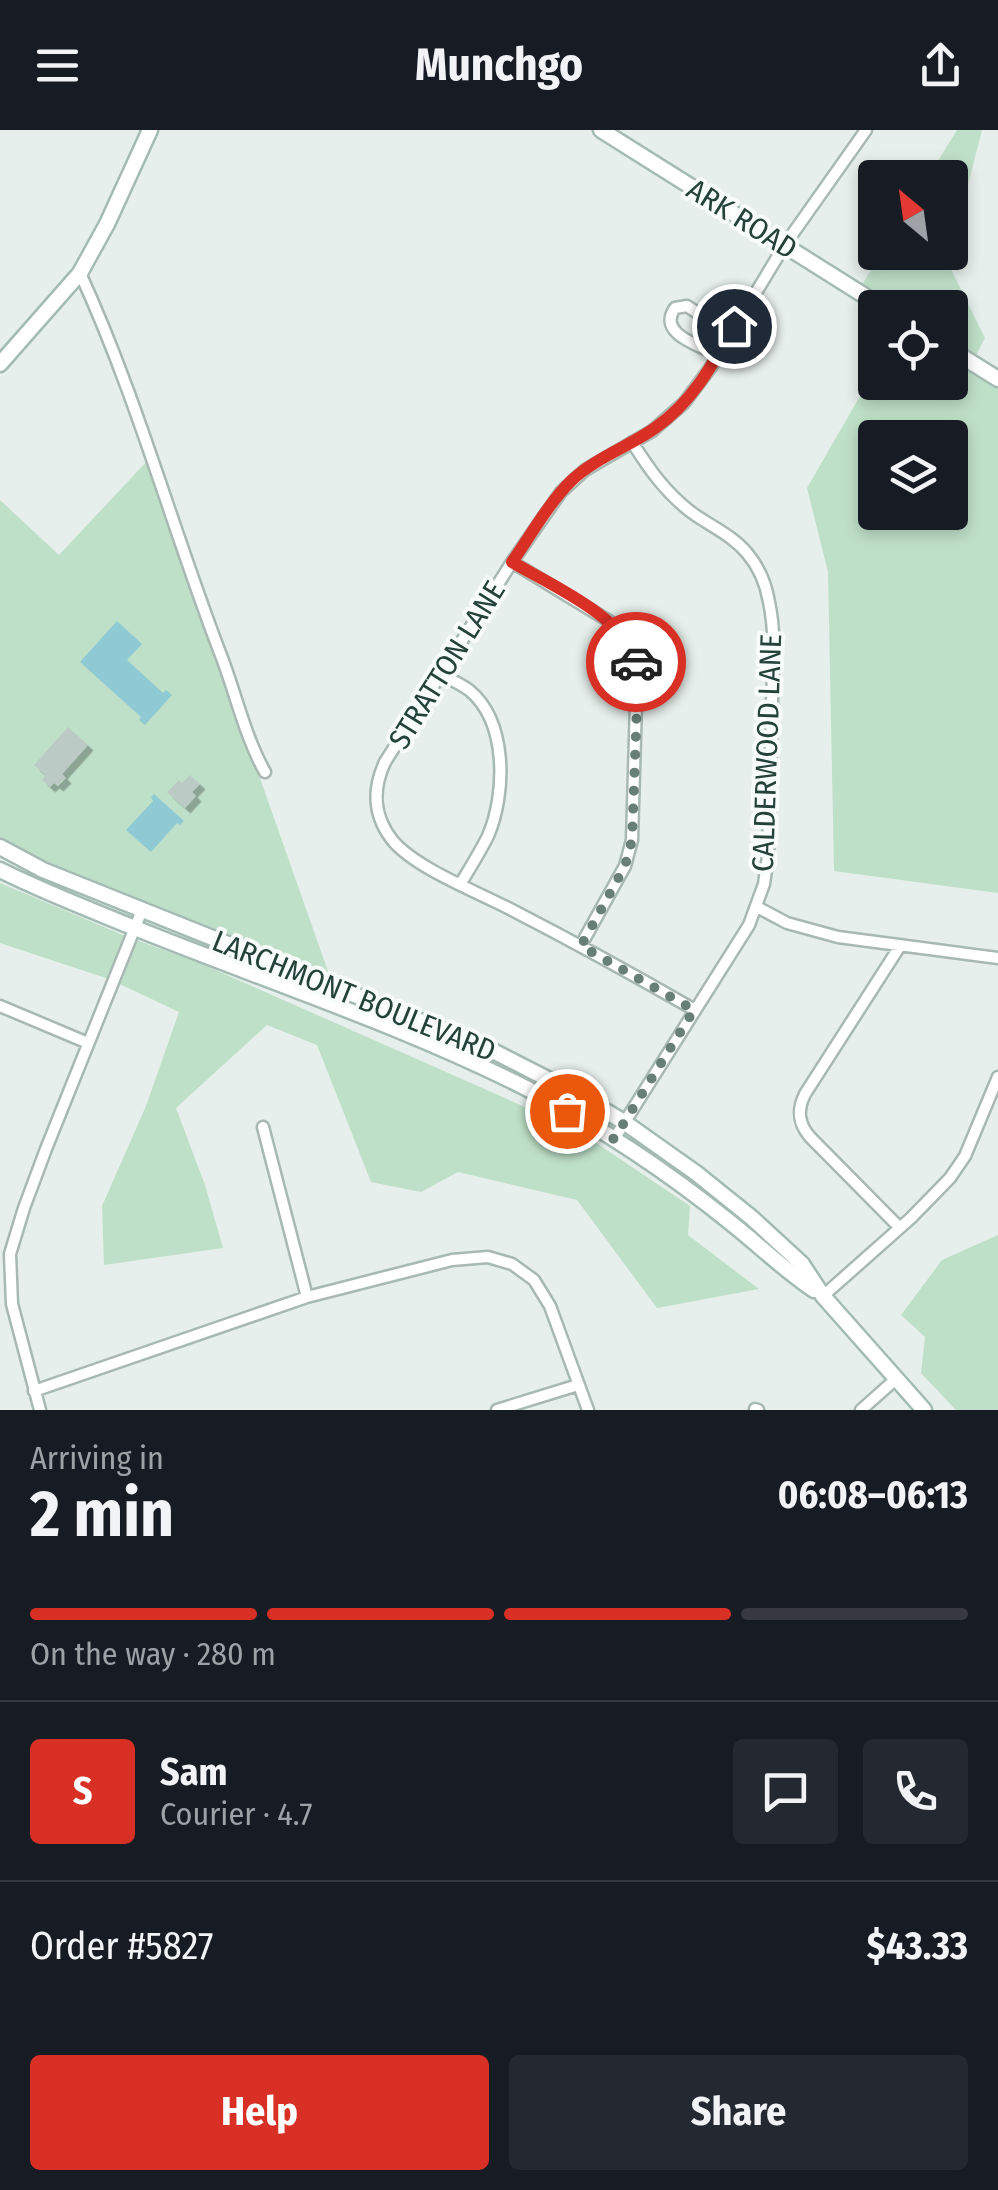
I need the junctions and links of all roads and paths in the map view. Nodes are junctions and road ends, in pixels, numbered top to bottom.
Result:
1 (150, 130) edge
2 (601, 130) edge
3 (866, 130) edge
4 (784, 246) junction
5 (80, 273) junction
6 (858, 292) edge
7 (734, 326) junction
8 (718, 355) junction
9 (968, 359) edge
10 (0, 364) edge
11 (998, 378) edge
12 (632, 442) junction
13 (512, 562) junction
14 (442, 674) junction
15 (265, 772) dead end
16 (0, 847) edge
17 (0, 870) edge
18 (461, 884) junction
19 (756, 907) junction
20 (142, 910) junction
21 (135, 928) junction
22 (581, 946) junction
23 (900, 946) junction
24 (998, 958) edge
25 (0, 1006) edge
26 (694, 1010) junction
27 (88, 1043) junction
28 (998, 1077) edge
29 (624, 1122) junction
30 (263, 1127) dead end
31 (614, 1139) junction
32 (898, 1227) junction
33 (823, 1296) junction
34 (307, 1297) junction
35 (897, 1378) junction
36 (578, 1384) junction
37 (34, 1390) junction
38 (40, 1410) edge
39 (497, 1410) edge
40 (588, 1410) edge
41 (861, 1410) edge
42 (924, 1410) edge

1 - 5 street
2 - 4 street, ARK ROAD
3 - 4 street, STRATTON LANE
4 - 6 street, ARK ROAD
4 - 7 street, STRATTON LANE
5 - 10 street
5 - 15 street
7 - 8 street, STRATTON LANE
7 - 8 street
8 - 12 street, STRATTON LANE
9 - 11 street
12 - 13 street, STRATTON LANE
12 - 19 street, CALDERWOOD LANE
13 - 14 street, STRATTON LANE
13 - 22 street
14 - 18 street
14 - 18 street, STRATTON LANE
16 - 20 street, LARCHMONT BOULEVARD
17 - 21 street, LARCHMONT BOULEVARD
18 - 22 street, STRATTON LANE
19 - 23 street
19 - 26 street, CALDERWOOD LANE
20 - 21 street
20 - 29 street, LARCHMONT BOULEVARD
21 - 27 street
21 - 31 street, LARCHMONT BOULEVARD
22 - 26 street, STRATTON LANE
23 - 24 street
23 - 32 street
25 - 27 street
26 - 29 street, CALDERWOOD LANE
27 - 37 street
28 - 32 street
29 - 31 street, CALDERWOOD LANE
29 - 33 street, LARCHMONT BOULEVARD
30 - 34 street
31 - 33 street, LARCHMONT BOULEVARD
32 - 33 street
33 - 35 street, LARCHMONT BOULEVARD
34 - 36 street
34 - 37 street
35 - 41 street
35 - 42 street, LARCHMONT BOULEVARD
36 - 39 street
36 - 40 street
37 - 38 street

